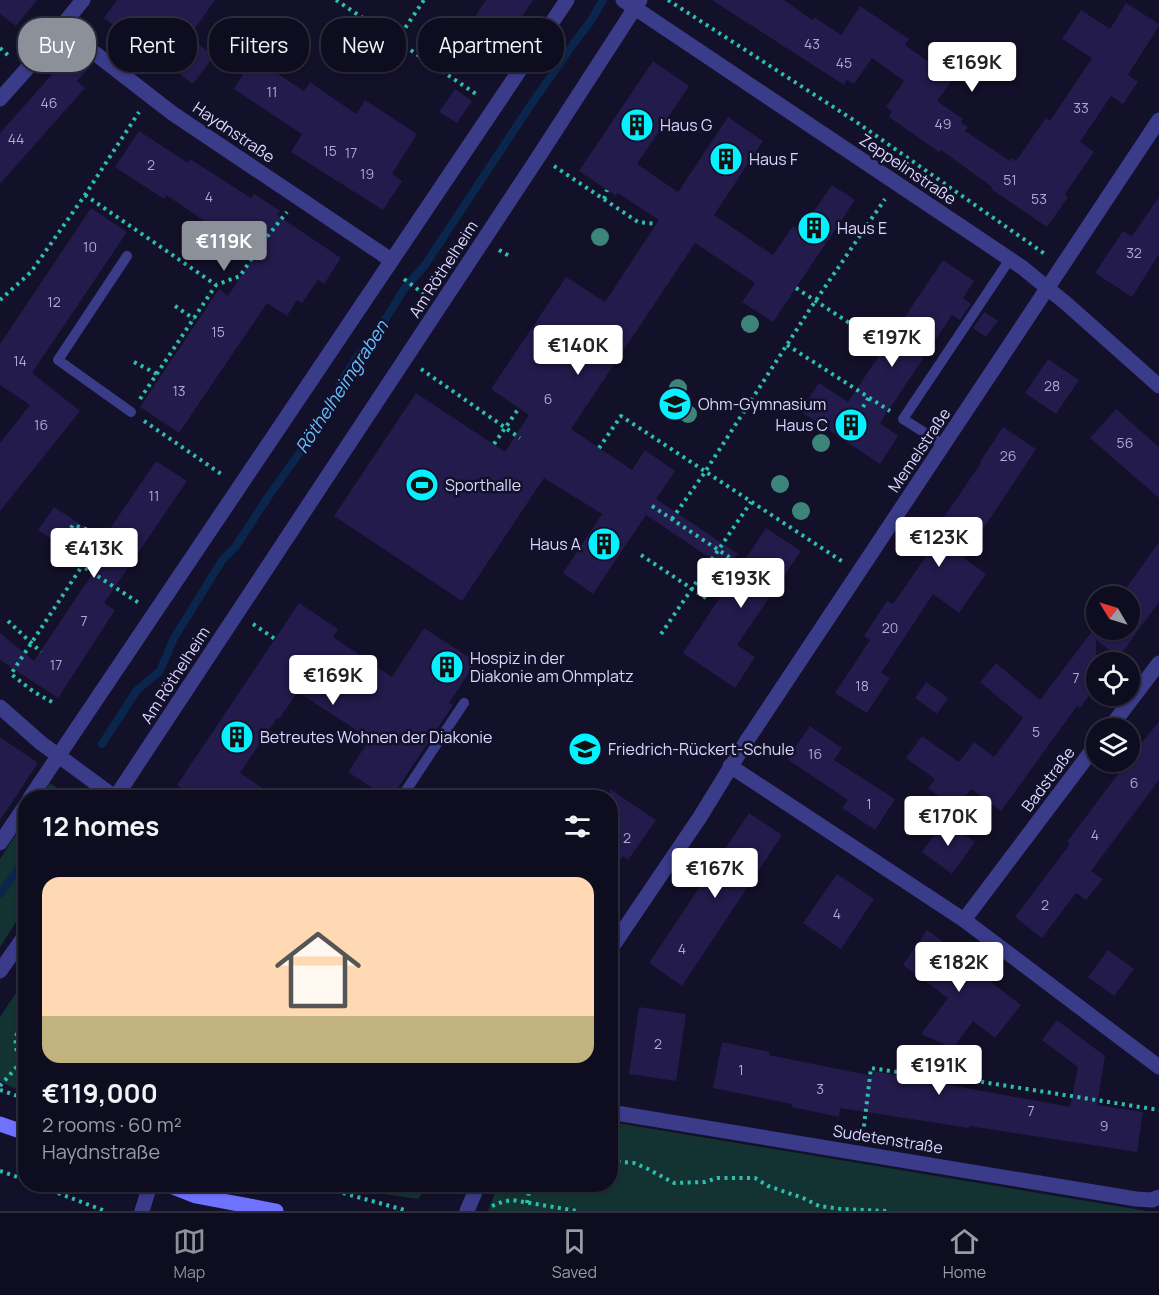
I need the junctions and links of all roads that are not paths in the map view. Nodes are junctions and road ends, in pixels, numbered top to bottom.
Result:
1 (83, 0) edge
2 (567, 0) edge
3 (632, 3) edge
4 (68, 18) edge
5 (96, 54) edge
6 (25, 72) edge
7 (0, 99) edge
8 (1159, 120) edge
9 (127, 256) dead end
10 (1010, 259) junction
11 (392, 260) junction
12 (1047, 288) junction
13 (1159, 386) edge
14 (131, 412) road end
15 (944, 445) junction
16 (1159, 663) edge
17 (464, 702) dead end
18 (0, 708) edge
19 (1117, 718) edge
20 (58, 756) junction
21 (1086, 758) edge
22 (730, 766) junction
23 (35, 790) edge
24 (104, 790) edge
25 (120, 790) edge
26 (406, 790) edge
27 (18, 817) edge
28 (0, 843) edge
29 (964, 920) junction
30 (618, 938) edge
31 (18, 945) edge
32 (0, 971) edge
33 (1159, 1067) edge
34 (618, 1113) edge
35 (0, 1124) edge
36 (18, 1130) edge
37 (148, 1192) edge
38 (186, 1192) edge
39 (475, 1192) edge
40 (1159, 1197) edge
41 (142, 1211) edge
42 (276, 1211) edge
43 (466, 1211) edge

1 - 4 street
2 - 11 street
3 - 10 street, Zeppelinstraße
3 - 25 street, Am Röthelheim
5 - 11 street, Haydnstraße
6 - 7 street
8 - 12 street, Memelstraße
9 - 14 lane
10 - 12 street, Zeppelinstraße
10 - 15 lane
11 - 20 street
12 - 13 street, Zeppelinstraße
12 - 15 street, Memelstraße
15 - 22 street, Memelstraße
16 - 19 street
17 - 26 lane
18 - 20 street, Am Röthelheim
20 - 23 street
20 - 24 street, Am Röthelheim
21 - 29 street, Badstraße
22 - 29 street
22 - 30 street, Memelstraße
27 - 28 street
29 - 33 street
31 - 32 street
34 - 40 street, Sudetenstraße
35 - 36 street
37 - 41 street
38 - 42 street
39 - 43 street

